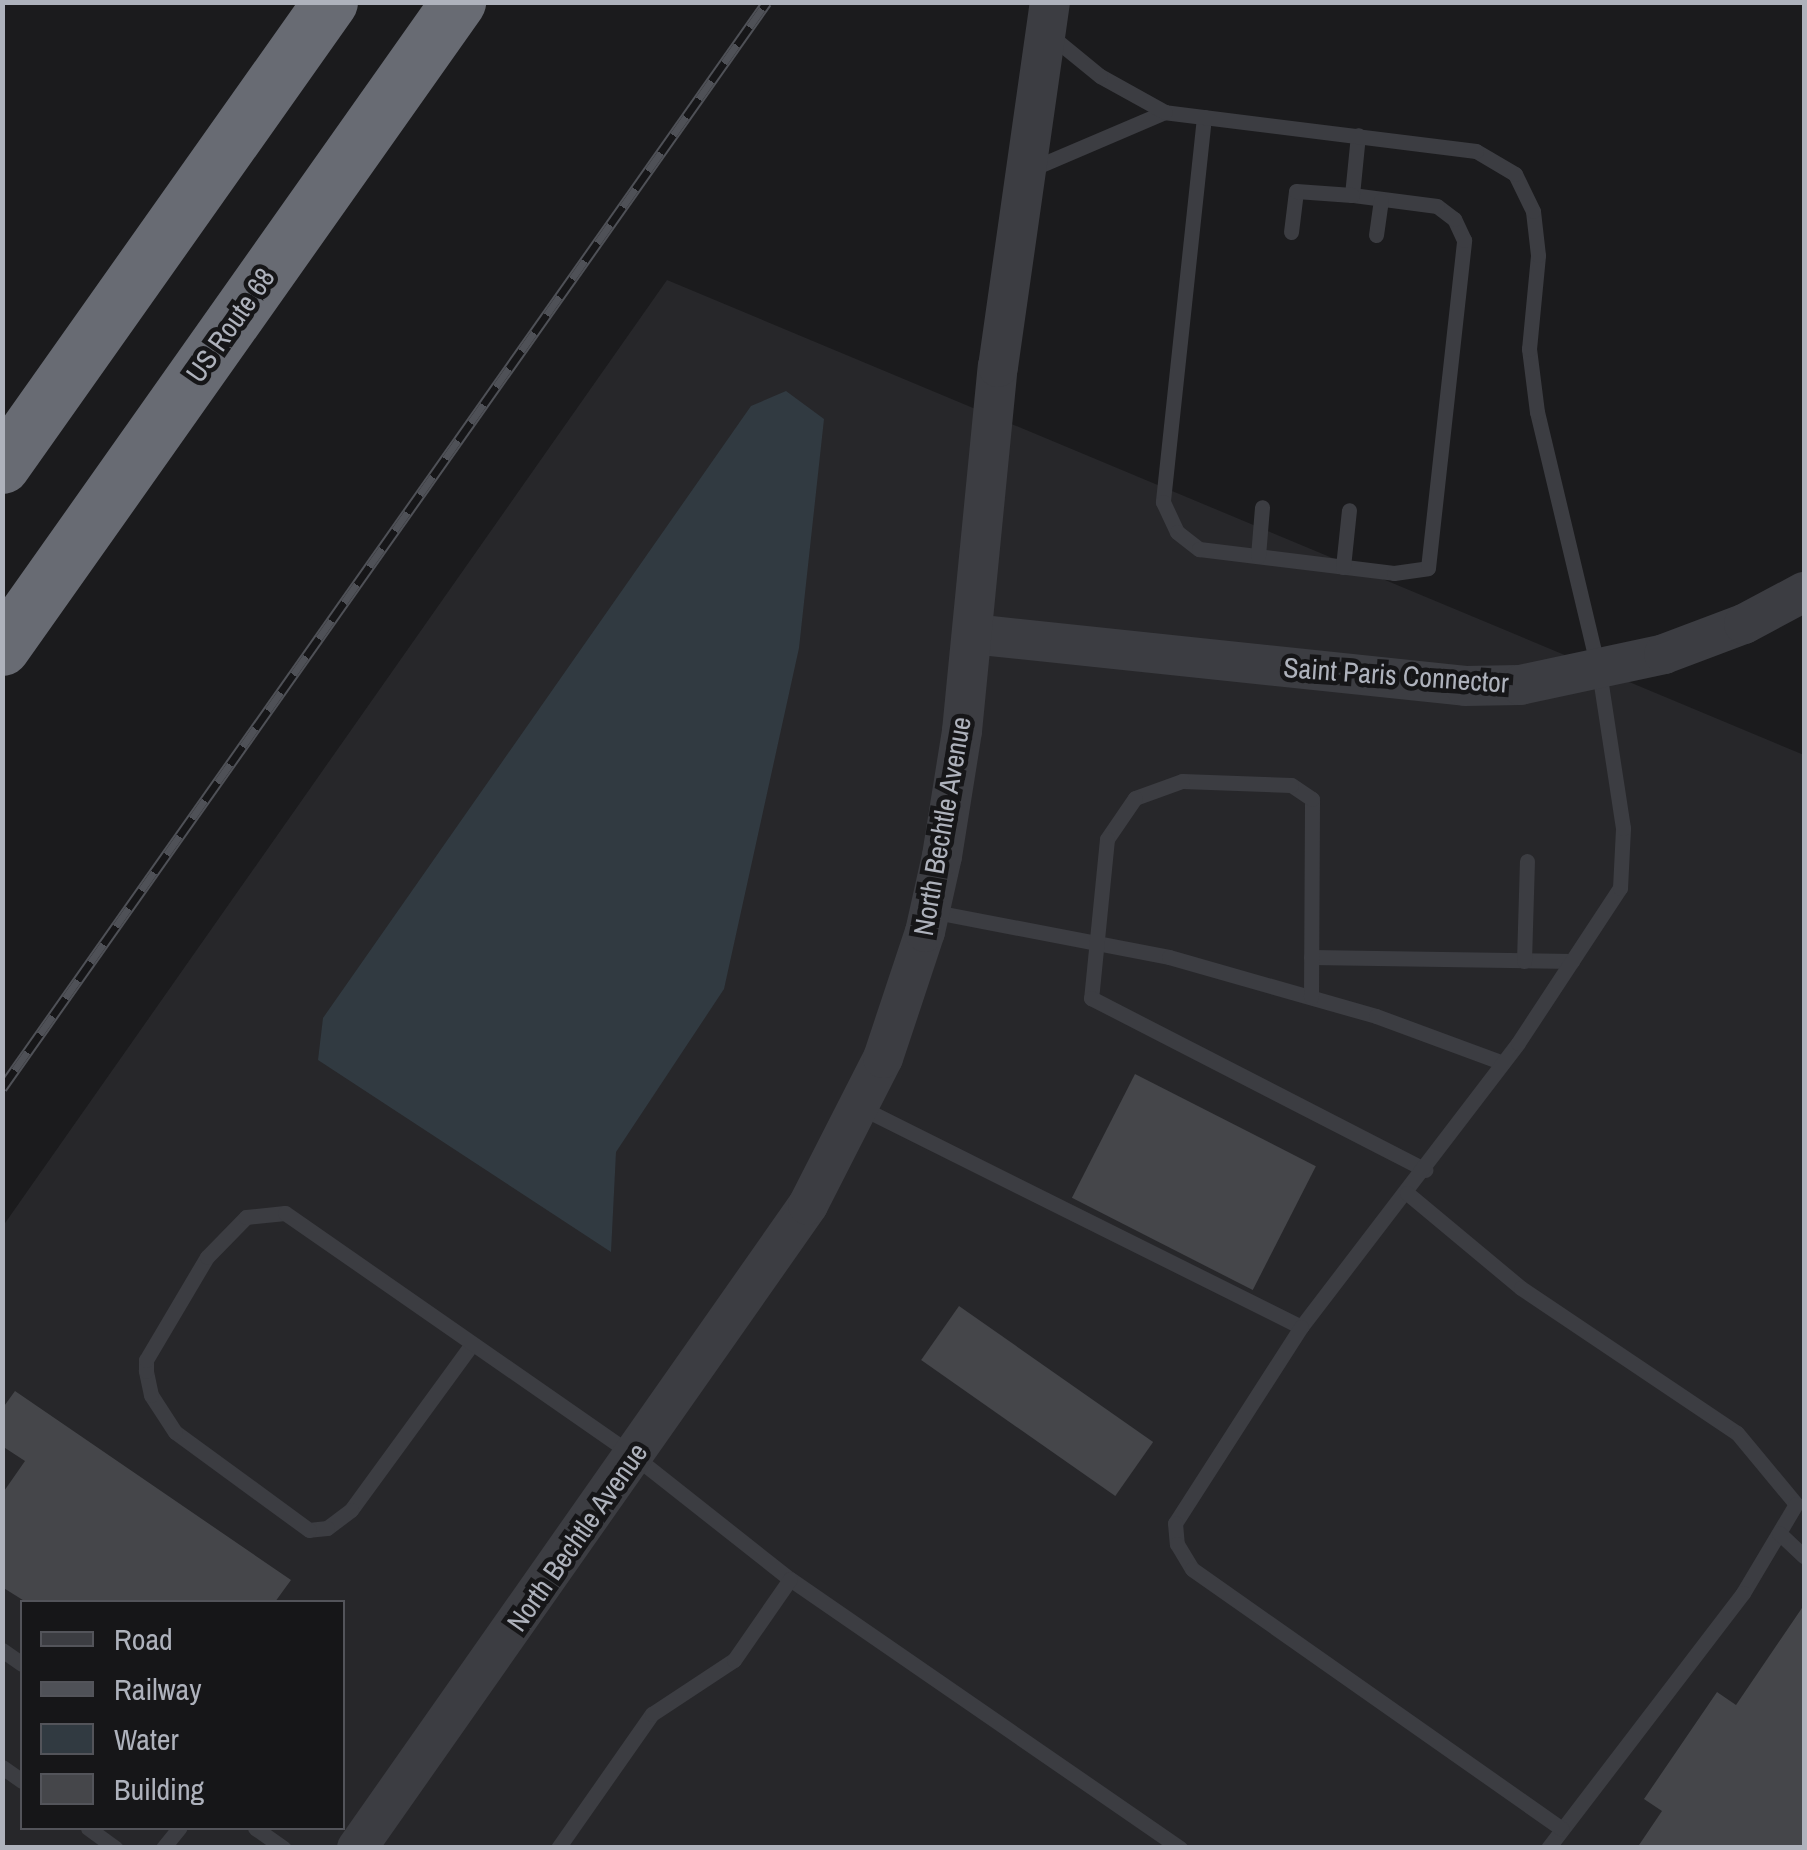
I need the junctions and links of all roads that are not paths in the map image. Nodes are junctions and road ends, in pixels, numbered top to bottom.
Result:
1 (330, 2) edge
2 (458, 2) edge
3 (1048, 17) edge
4 (1165, 112) junction
5 (1204, 116) junction
6 (1358, 135) junction
7 (1026, 172) junction
8 (1352, 195) junction
9 (1381, 200) junction
10 (1290, 232) dead end
11 (1376, 236) dead end
12 (2, 466) edge
13 (1262, 507) dead end
14 (1349, 510) dead end
15 (1258, 556) junction
16 (1343, 568) junction
17 (1804, 592) edge
18 (972, 634) junction
19 (2, 648) edge
20 (1599, 672) junction
21 (1527, 861) dead end
22 (930, 911) junction
23 (1096, 942) junction
24 (1311, 957) junction
25 (1524, 961) junction
26 (1572, 961) junction
27 (1310, 997) junction
28 (1503, 1063) junction
29 (860, 1107) junction
30 (1424, 1170) junction
31 (1407, 1193) junction
32 (1301, 1327) junction
33 (472, 1344) junction
34 (634, 1456) junction
35 (1779, 1533) junction
36 (1804, 1556) edge
37 (790, 1579) junction
38 (1562, 1829) junction
39 (91, 1830) edge
40 (257, 1830) edge
41 (116, 1848) edge
42 (284, 1848) edge
43 (357, 1848) edge
44 (558, 1848) edge
45 (1180, 1848) edge
46 (1548, 1848) edge

1 - 12 highway
2 - 19 highway, US Route 68
3 - 4 lane
3 - 7 street, North Bechtle Avenue
4 - 5 lane
4 - 7 lane
5 - 6 lane
5 - 15 lane
6 - 8 lane
6 - 20 lane
7 - 18 street, North Bechtle Avenue
8 - 9 lane
8 - 10 lane
9 - 11 lane
9 - 16 lane
13 - 15 lane
14 - 16 lane
15 - 16 lane
17 - 20 street, Saint Paris Connector
18 - 20 street, Saint Paris Connector
18 - 22 street, North Bechtle Avenue
20 - 26 lane
21 - 25 lane
22 - 23 lane
22 - 29 street, North Bechtle Avenue
23 - 24 lane
23 - 27 lane
23 - 30 lane
24 - 25 lane
24 - 27 lane
25 - 26 lane
26 - 28 lane
27 - 28 lane
28 - 30 lane
29 - 32 lane
29 - 34 street, North Bechtle Avenue
30 - 31 lane
31 - 32 lane
31 - 35 lane
32 - 38 lane
33 - 33 lane
33 - 34 lane
34 - 37 lane
34 - 43 street, North Bechtle Avenue
35 - 36 lane
35 - 38 lane
37 - 44 lane
37 - 45 lane
38 - 46 lane
39 - 41 lane
40 - 42 lane

